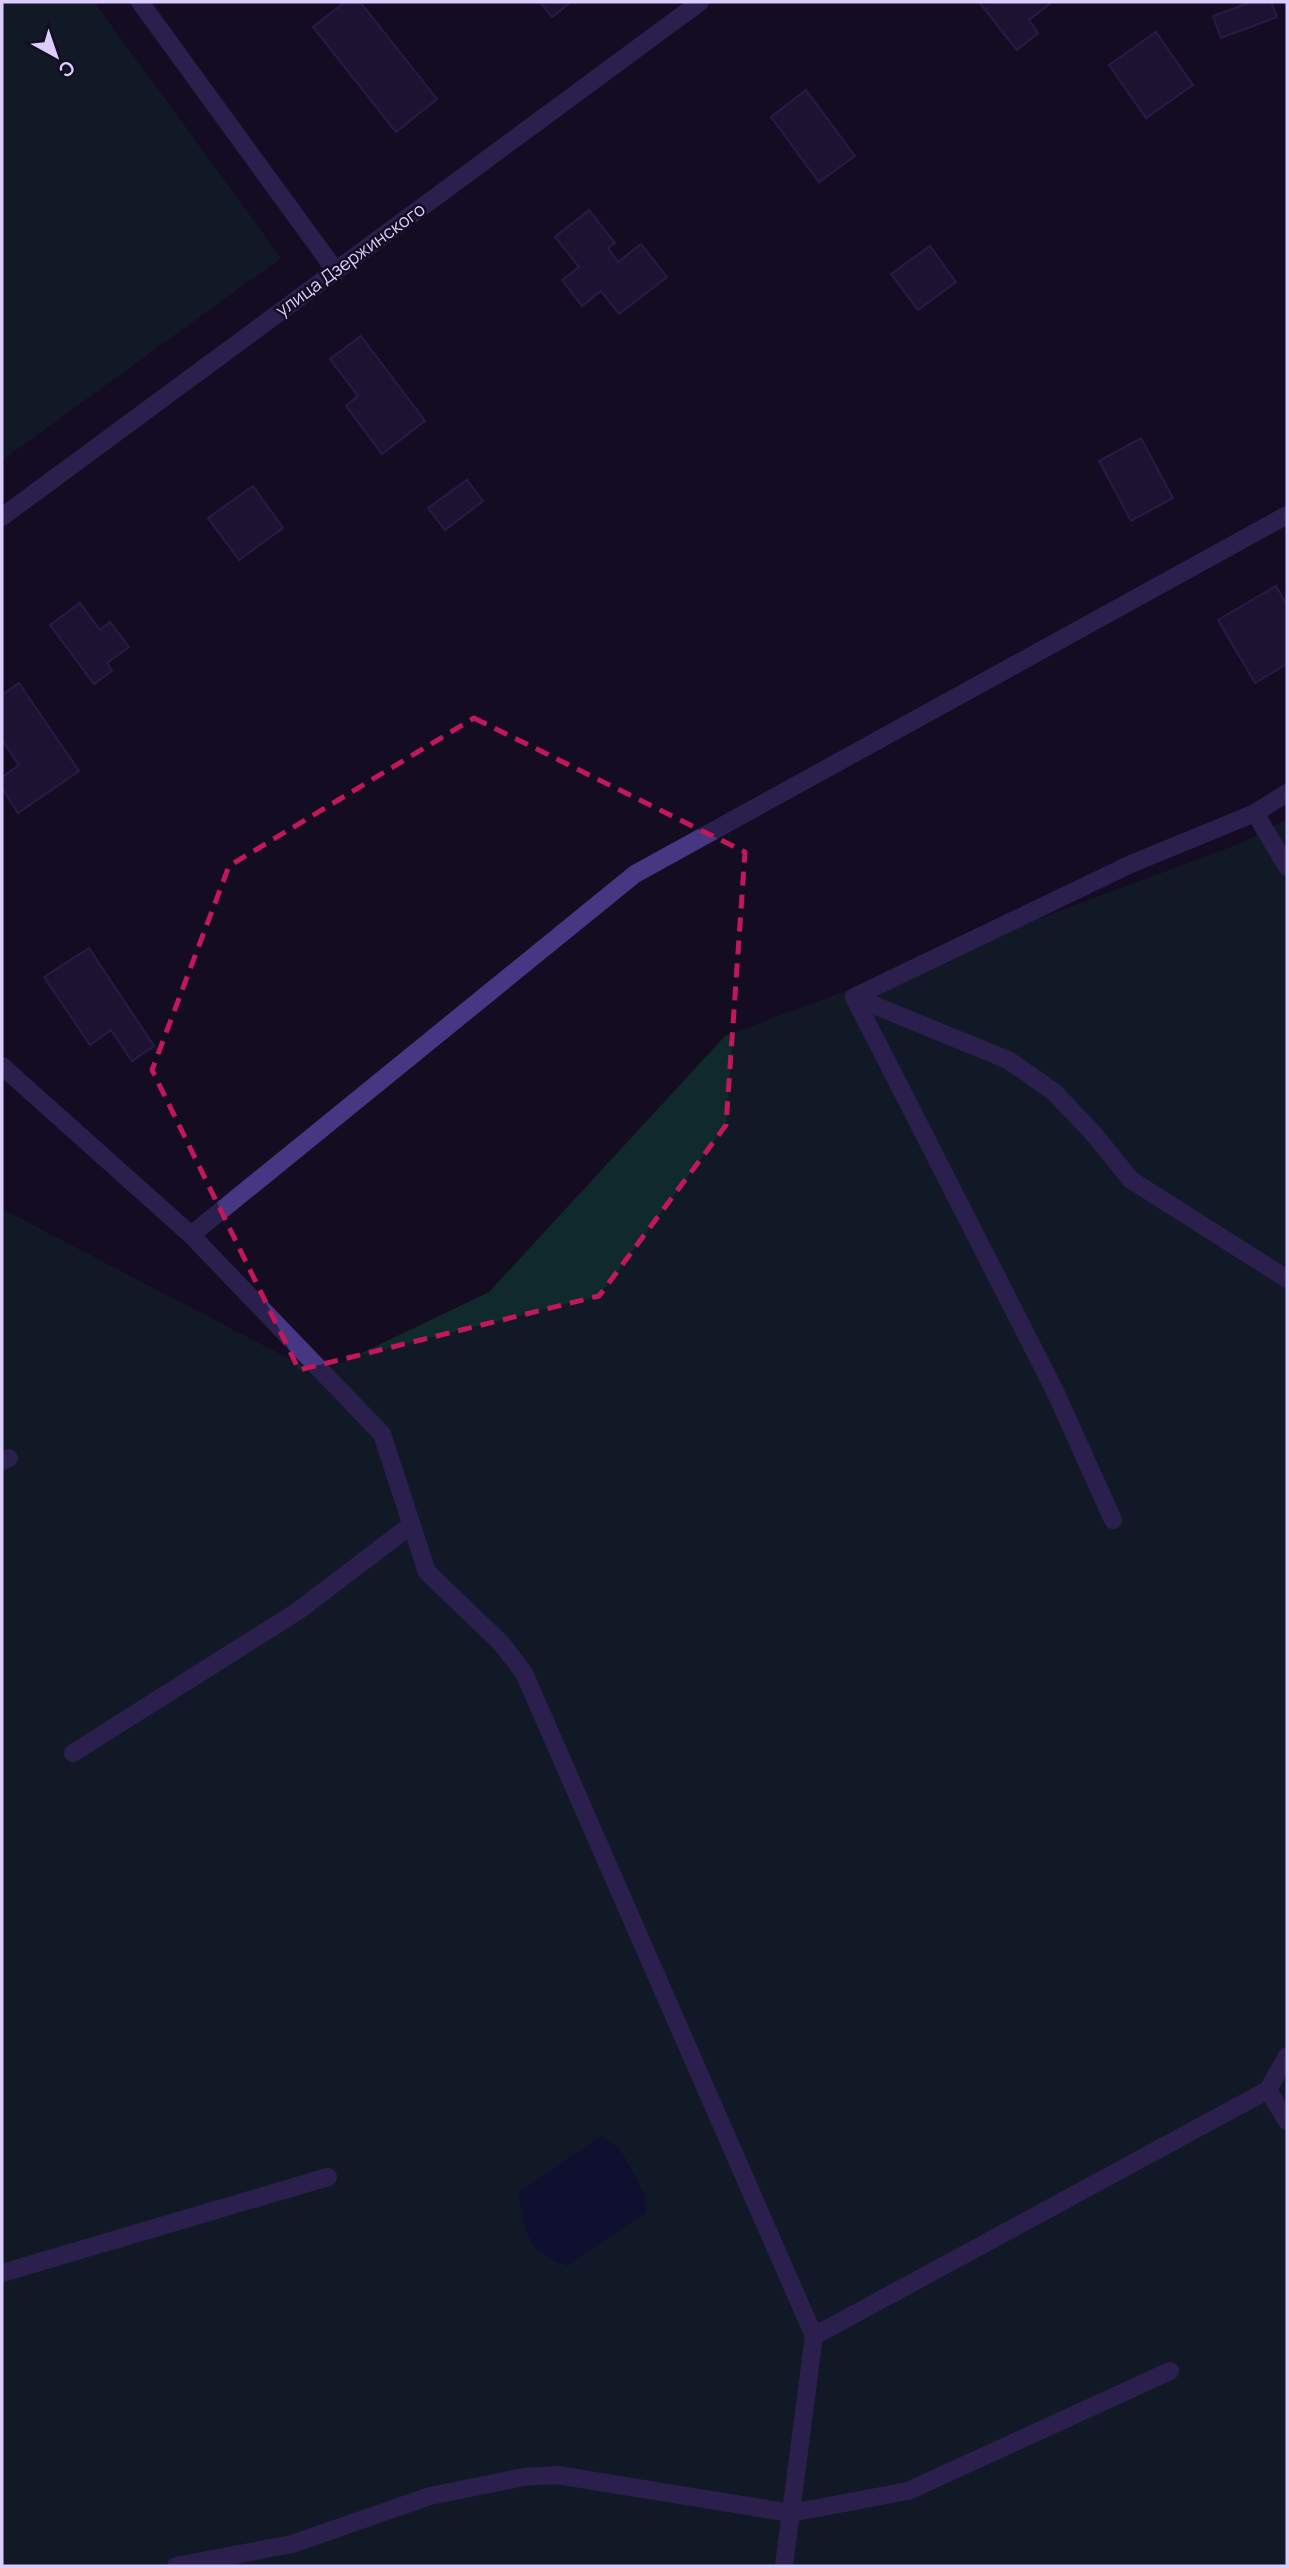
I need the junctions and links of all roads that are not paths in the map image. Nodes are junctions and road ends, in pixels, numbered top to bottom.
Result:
1 (140, 2) edge
2 (700, 2) edge
3 (335, 270) junction
4 (1287, 515) edge
5 (2, 517) edge
6 (1287, 793) edge
7 (1255, 813) junction
8 (1287, 867) edge
9 (854, 997) junction
10 (2, 1066) edge
11 (191, 1235) junction
12 (1287, 1279) edge
13 (1113, 1520) dead end
14 (411, 1525) junction
15 (73, 1753) dead end
16 (1287, 2056) edge
17 (1268, 2090) junction
18 (1287, 2121) edge
19 (328, 2177) dead end
20 (2, 2273) edge
21 (814, 2336) junction
22 (1170, 2371) dead end
23 (791, 2513) junction
24 (176, 2566) edge
25 (784, 2566) edge

1 - 3 street
2 - 3 street, улица Дзержинского
3 - 5 street, улица Дзержинского
4 - 11 street
6 - 7 street
7 - 8 street
7 - 9 street
9 - 12 street
9 - 13 street
10 - 11 street
11 - 14 street
14 - 15 street
14 - 21 street
16 - 17 street
17 - 18 street
17 - 21 street
19 - 20 street
21 - 23 street
22 - 23 street
23 - 24 street
23 - 25 street

